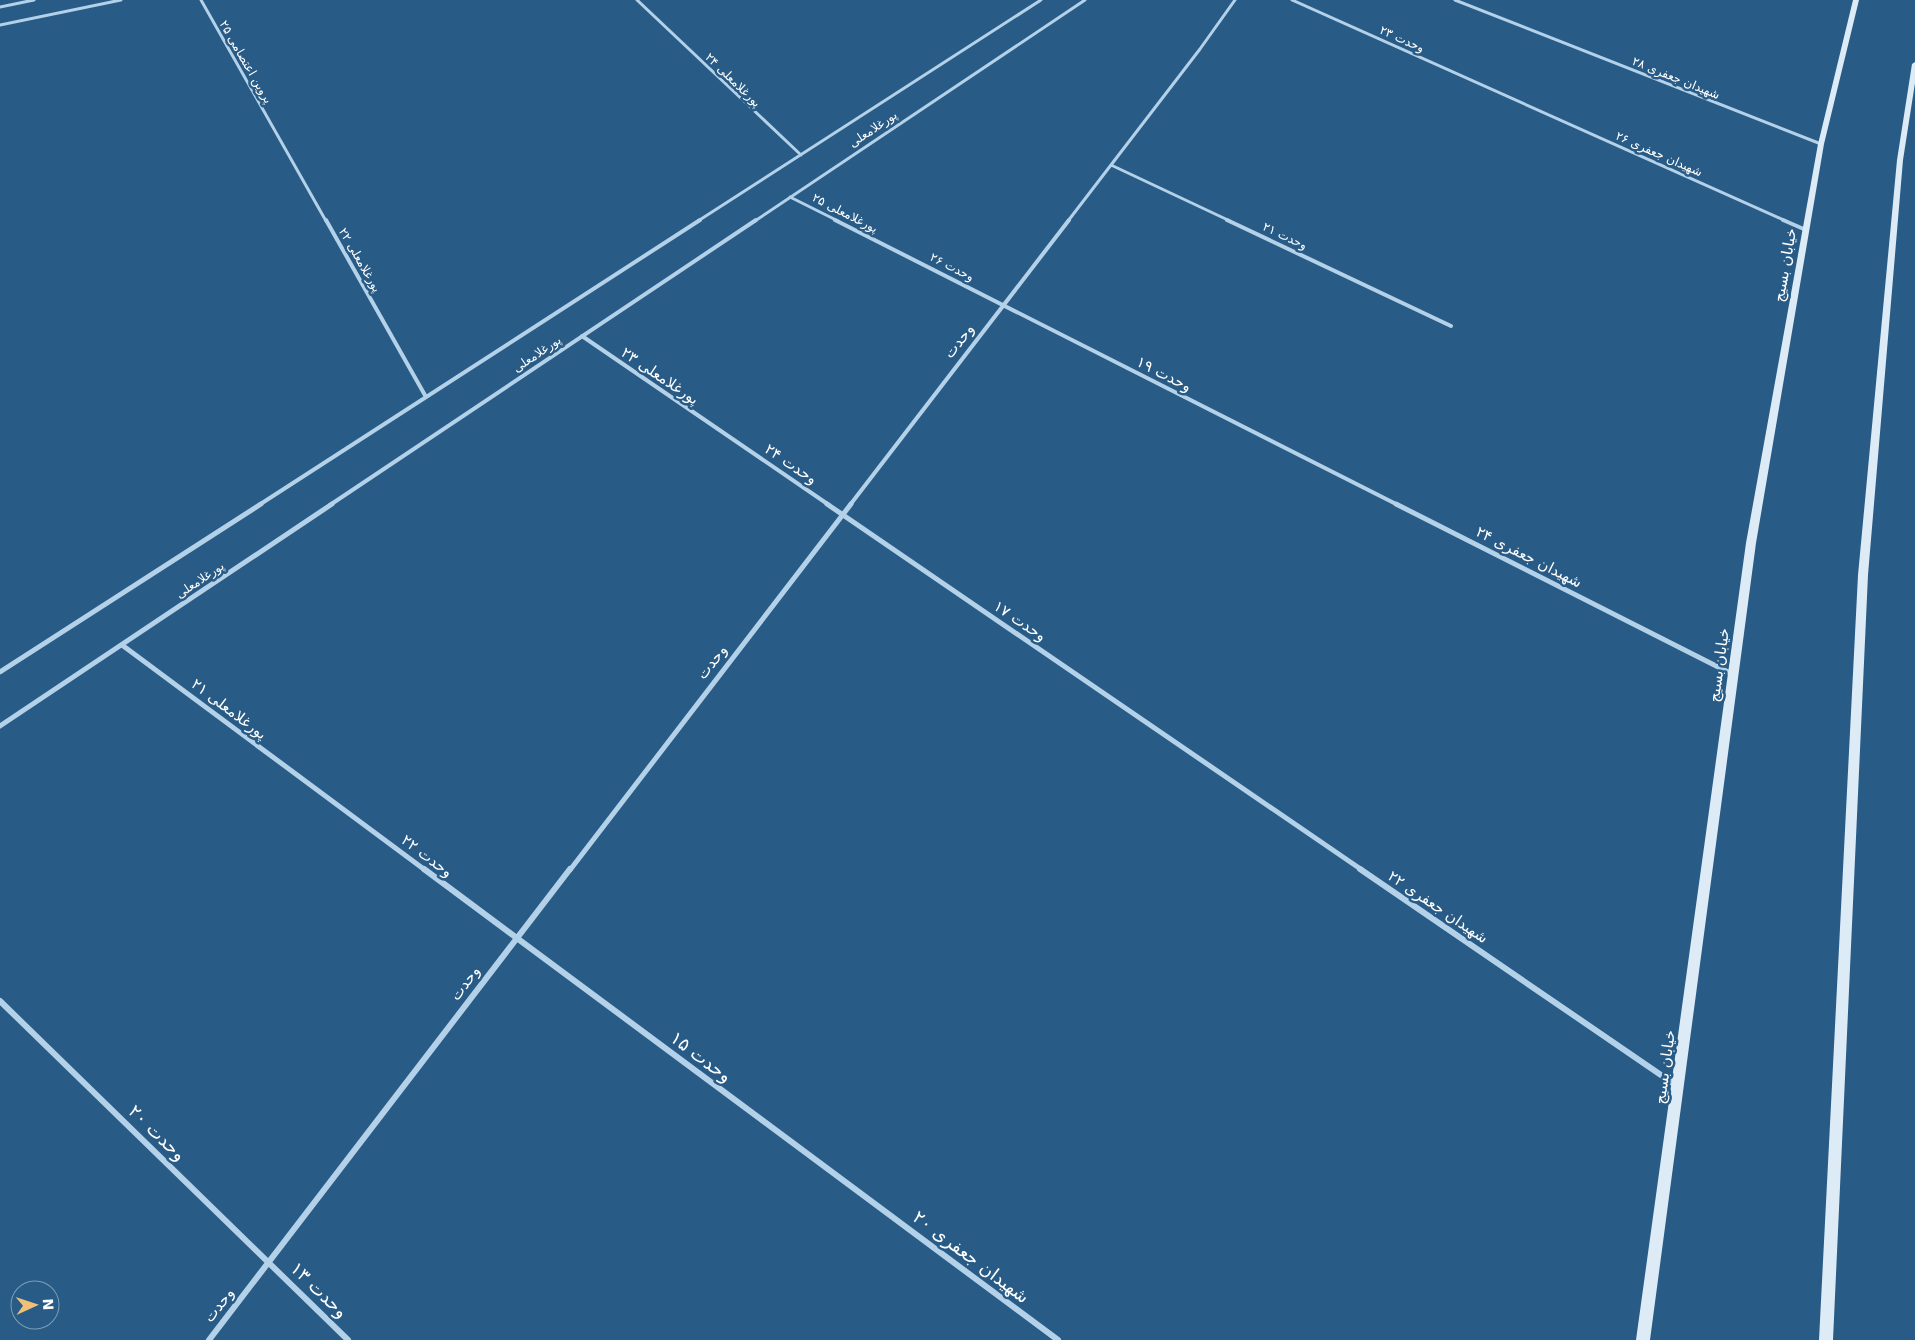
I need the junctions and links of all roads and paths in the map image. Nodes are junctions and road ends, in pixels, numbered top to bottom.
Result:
1 (34, 0) edge
2 (121, 0) edge
3 (200, 0) edge
4 (637, 0) edge
5 (1085, 0) edge
6 (1235, 0) edge
7 (1292, 0) edge
8 (1455, 0) edge
9 (1856, 0) edge
10 (109, 1) edge
11 (1038, 1) edge
12 (0, 7) edge
13 (0, 24) edge
14 (1915, 64) edge
15 (1504, 95) joint
16 (276, 133) joint
17 (1821, 144) junction
18 (801, 155) junction
19 (1111, 165) junction
20 (790, 197) junction
21 (1806, 230) junction
22 (891, 248) joint
23 (1004, 305) junction
24 (1451, 326) dead end
25 (582, 336) junction
26 (426, 397) junction
27 (726, 434) joint
28 (1315, 462) joint
29 (842, 514) junction
30 (122, 644) junction
31 (0, 672) edge
32 (1732, 674) junction
33 (0, 726) edge
34 (1184, 748) joint
35 (322, 794) joint
36 (517, 938) junction
37 (0, 1001) edge
38 (1678, 1086) junction
39 (867, 1199) joint
40 (269, 1262) junction
41 (209, 1340) edge
42 (348, 1340) edge
43 (1058, 1340) edge
44 (1644, 1340) edge
45 (1826, 1340) edge

1 - 12 street
2 - 10 street
3 - 16 street, پروین اعتصامی ۲۵
4 - 18 street, پورغلامعلی ۲۴
5 - 20 street, پورغلامعلی
6 - 19 street, وحدت
7 - 15 street, وحدت ۲۳
8 - 17 street, شهیدان جعفری ۲۸
9 - 17 main road, خیابان بسیج
10 - 13 street
11 - 18 street, پورغلامعلی
14 - 45 main road
15 - 21 street, شهیدان جعفری ۲۶
16 - 26 street, پورغلامعلی ۲۲
17 - 21 main road, خیابان بسیج
18 - 26 street, پورغلامعلی
19 - 23 street, وحدت
19 - 24 street, وحدت ۲۱
20 - 22 street, پورغلامعلی ۲۵
20 - 25 street, پورغلامعلی
21 - 32 main road, خیابان بسیج
22 - 23 street, وحدت ۲۶
23 - 28 street, وحدت ۱۹
23 - 29 street, وحدت
25 - 27 street, پورغلامعلی ۲۳
25 - 30 street, پورغلامعلی
26 - 31 street, پورغلامعلی
27 - 29 street, وحدت ۲۴
28 - 32 street, شهیدان جعفری ۲۴
29 - 34 street, وحدت ۱۷
29 - 36 street, وحدت
30 - 33 street, پورغلامعلی
30 - 35 street, پورغلامعلی ۲۱
32 - 38 main road, خیابان بسیج
34 - 38 street, شهیدان جعفری ۲۲
35 - 36 street, وحدت ۲۲
36 - 39 street, وحدت ۱۵
36 - 40 street, وحدت
37 - 40 street, وحدت ۲۰
38 - 44 main road, خیابان بسیج
39 - 43 street, شهیدان جعفری ۲۰
40 - 41 street, وحدت
40 - 42 street, وحدت ۱۳

